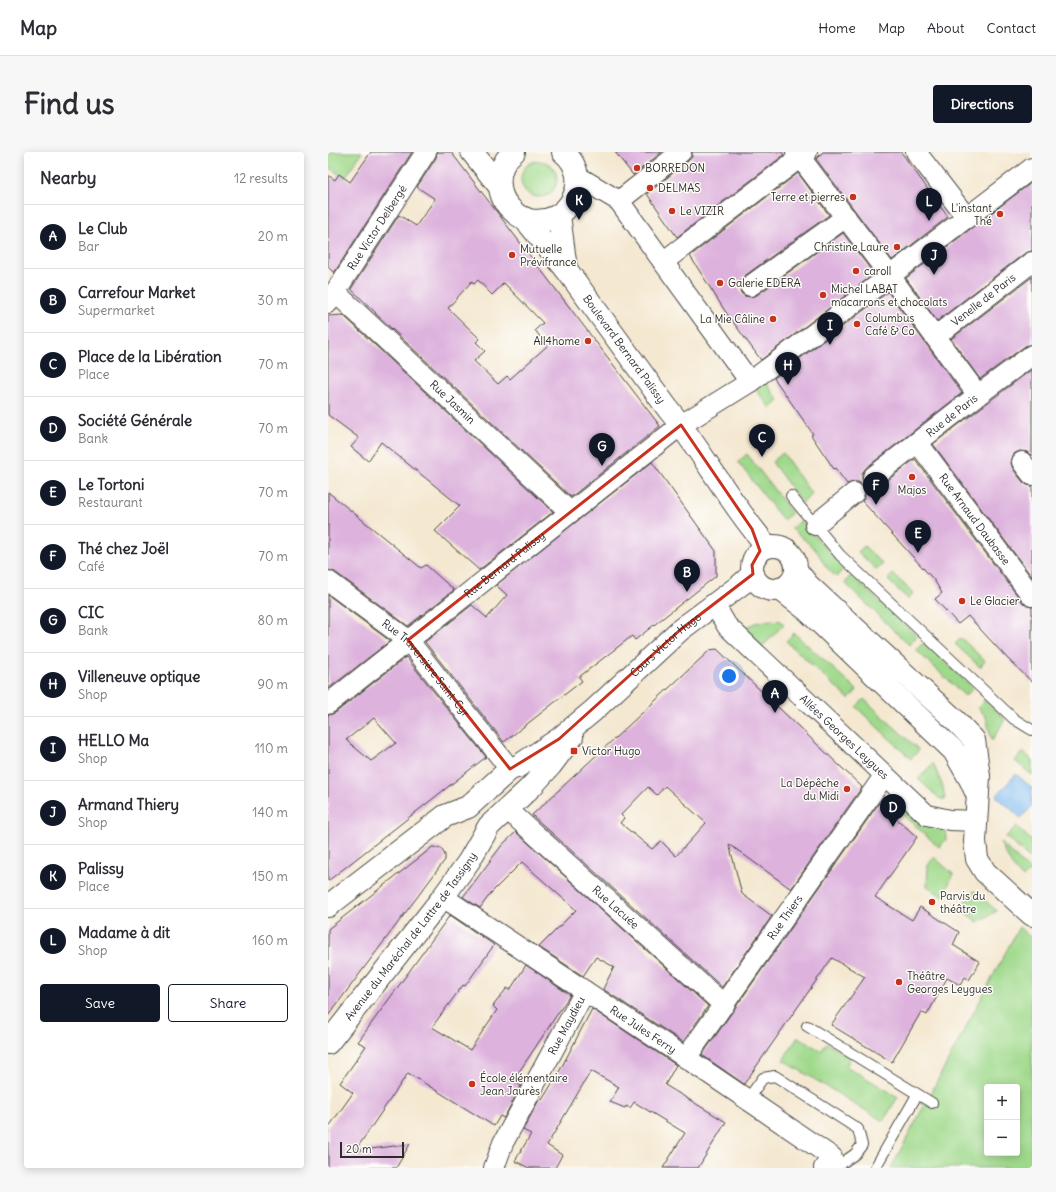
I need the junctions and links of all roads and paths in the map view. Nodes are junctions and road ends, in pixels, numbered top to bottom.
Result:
1 (426, 152) edge
2 (472, 152) edge
3 (489, 152) edge
4 (681, 152) edge
5 (916, 152) edge
6 (567, 153) edge
7 (512, 154) edge
8 (801, 154) edge
9 (1032, 168) edge
10 (577, 176) junction
11 (500, 187) junction
12 (619, 201) junction
13 (559, 215) junction
14 (846, 217) junction
15 (524, 218) junction
16 (967, 218) junction
17 (664, 262) junction
18 (1032, 262) edge
19 (566, 269) junction
20 (890, 276) junction
21 (750, 286) dead end
22 (332, 297) edge
23 (935, 337) junction
24 (1032, 355) edge
25 (750, 382) junction
26 (978, 395) junction
27 (682, 426) junction
28 (918, 443) junction
29 (873, 477) dead end
30 (854, 492) dead end
31 (791, 496) dead end
32 (570, 512) junction
33 (815, 525) junction
34 (764, 549) junction
35 (796, 570) junction
36 (328, 581) edge
37 (760, 583) junction
38 (1032, 596) edge
39 (714, 604) junction
40 (408, 640) junction
41 (328, 704) edge
42 (593, 711) junction
43 (1032, 730) edge
44 (514, 768) junction
45 (884, 776) junction
46 (531, 787) junction
47 (979, 787) junction
48 (468, 807) junction
49 (508, 810) junction
50 (976, 821) junction
51 (489, 826) junction
52 (443, 897) junction
53 (328, 906) edge
54 (1032, 915) edge
55 (585, 991) junction
56 (724, 1005) junction
57 (807, 1026) dead end
58 (328, 1043) edge
59 (686, 1058) junction
60 (918, 1095) junction
61 (748, 1100) junction
62 (932, 1103) dead end
63 (831, 1165) edge
64 (494, 1168) edge
65 (875, 1168) edge

1 - 22 street, Rue Victor Delbergé
2 - 11 main road
3 - 7 main road
4 - 12 street
5 - 16 street
6 - 10 main road
7 - 11 main road
8 - 14 street
8 - 17 street
9 - 16 street, Rue Bernard Palissy
10 - 12 street
10 - 13 main road
11 - 15 main road, Boulevard Bernard Palissy
12 - 17 street
13 - 15 main road
13 - 19 main road
14 - 20 street
14 - 21 street
15 - 19 main road, Boulevard Bernard Palissy
16 - 20 street, Rue Bernard Palissy
17 - 25 street
18 - 23 street, Venelle de Paris
19 - 27 main road, Boulevard Bernard Palissy
20 - 23 street
20 - 25 street, Rue Bernard Palissy
22 - 32 street, Rue Jasmin
23 - 26 street
24 - 26 street, Rue de Paris
25 - 27 street, Rue Bernard Palissy
26 - 28 street, Rue de Paris
27 - 32 street, Rue Bernard Palissy
27 - 34 main road, Boulevard Bernard Palissy
28 - 29 street, Rue de Paris
28 - 38 street, Rue Arnaud Daubasse
30 - 33 street
31 - 33 lane
32 - 40 street, Rue Bernard Palissy
33 - 43 lane
34 - 35 main road
34 - 37 main road
35 - 37 main road
35 - 47 main road
36 - 40 street, Rue Traversière Saint-Cyr
37 - 39 main road, Cours Victor Hugo
37 - 47 main road
39 - 42 main road, Cours Victor Hugo
39 - 45 street, Allées Georges Leygues
40 - 41 street, Rue Bernard Palissy
40 - 44 street, Rue Traversière Saint-Cyr
42 - 44 main road, Cours Victor Hugo
42 - 46 main road, Cours Victor Hugo
44 - 46 main road
44 - 48 main road, Cours Victor Hugo
45 - 50 street, Allées Georges Leygues
45 - 56 street, Rue Thiers
46 - 49 main road, Cours Victor Hugo
47 - 50 main road
48 - 51 main road
48 - 53 main road
49 - 51 main road, Cours Victor Hugo
49 - 56 street, Rue Lacuée
50 - 54 main road
51 - 52 main road, Avenue du Maréchal de Lattre de Tassigny
52 - 55 street, Rue Jules Ferry
52 - 58 main road, Avenue du Maréchal de Lattre de Tassigny
55 - 59 street, Rue Jules Ferry
55 - 64 street, Rue Maydieu
56 - 59 street, Rue Thiers
57 - 60 lane
59 - 61 street, Rue Jules Ferry
60 - 62 lane
60 - 65 lane
61 - 63 street, Rue Jules Ferry
61 - 63 lane

